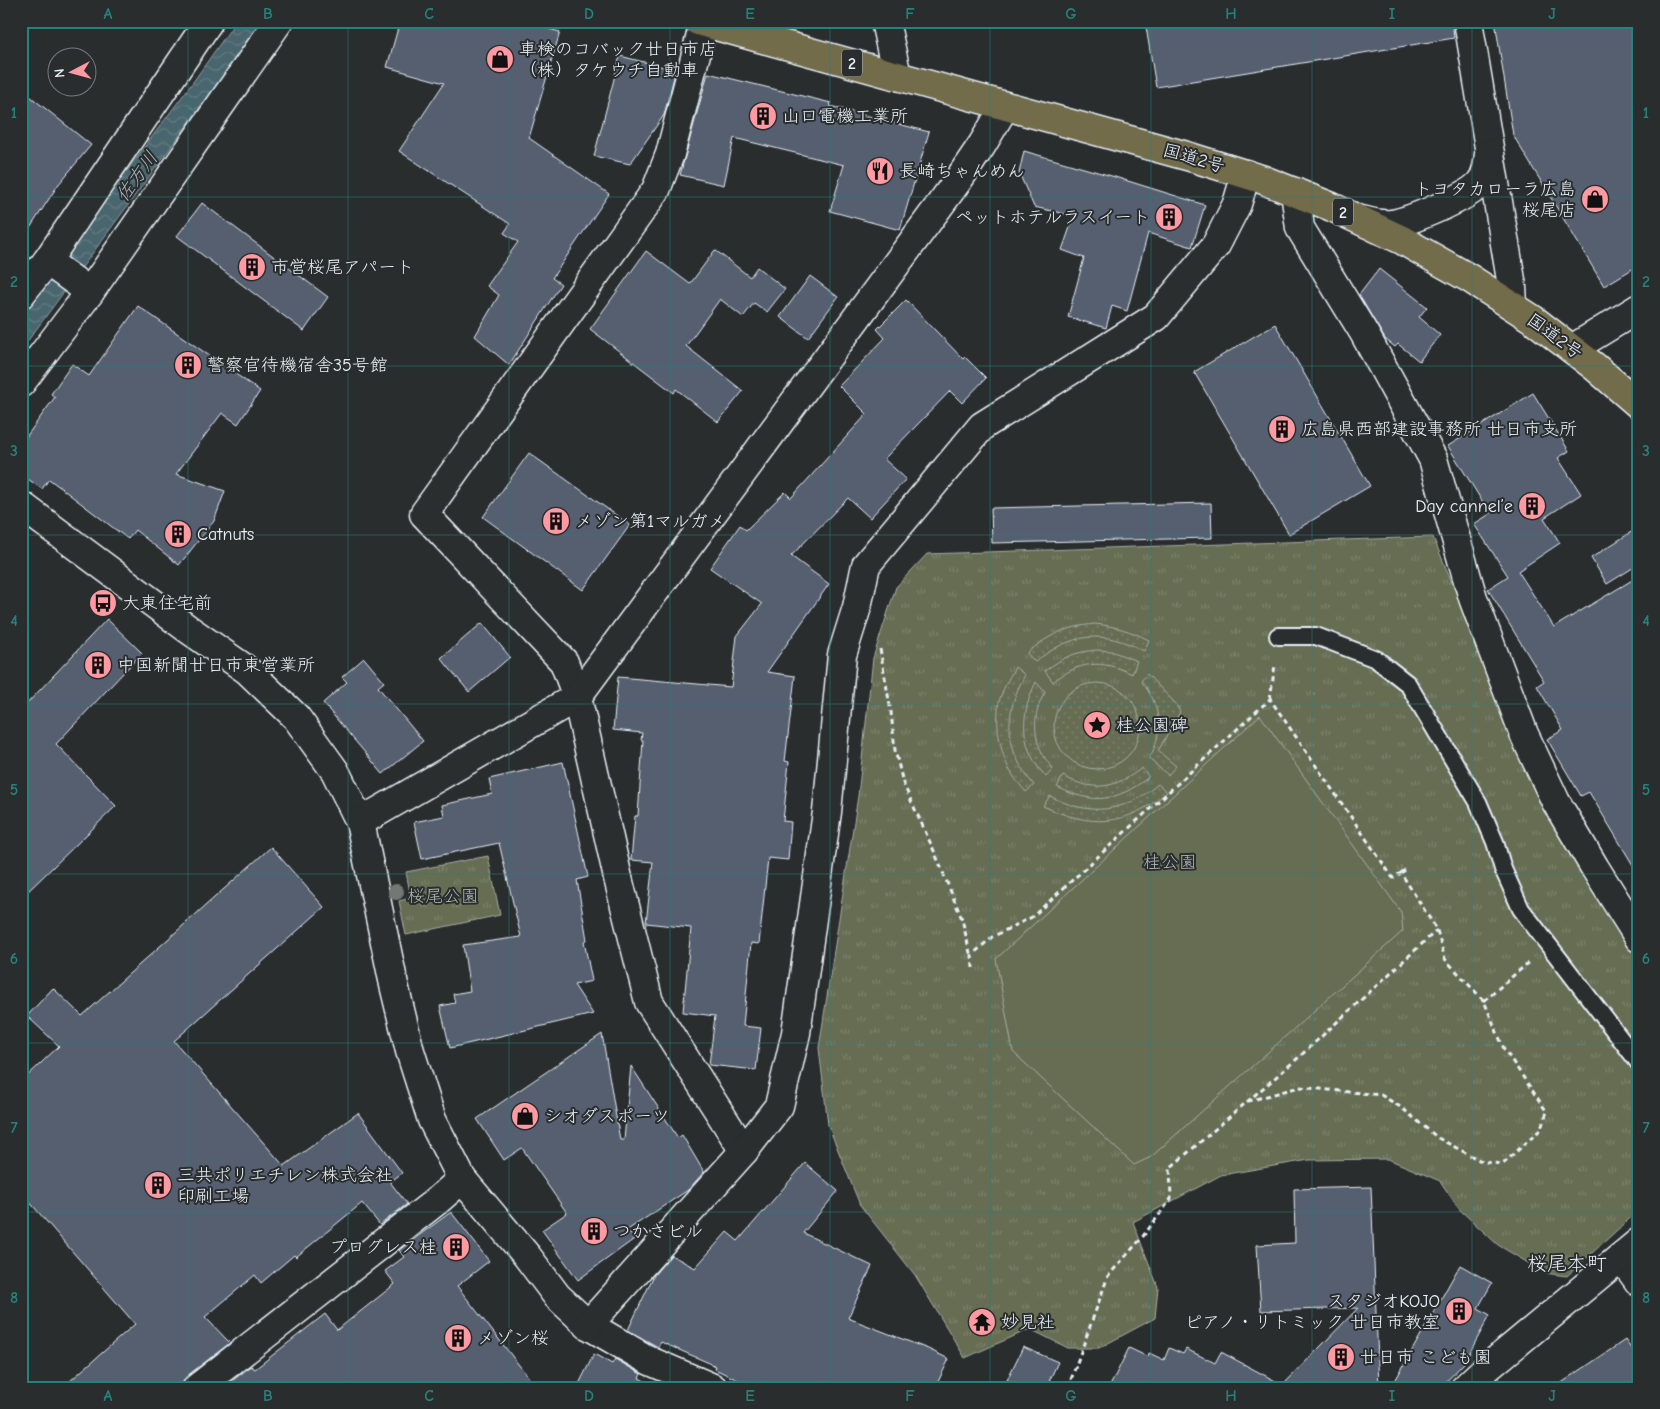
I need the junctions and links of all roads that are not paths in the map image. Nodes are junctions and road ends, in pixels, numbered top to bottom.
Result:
1 (209, 21) edge
2 (278, 21) edge
3 (885, 21) edge
4 (1468, 21) edge
5 (701, 22) edge
6 (897, 76) junction
7 (1005, 106) junction
8 (1489, 150) junction
9 (1246, 174) junction
10 (1295, 192) junction
11 (1358, 219) junction
12 (51, 264) junction
13 (84, 288) junction
14 (21, 294) edge
15 (1513, 306) junction
16 (1639, 308) edge
17 (1572, 349) junction
18 (21, 384) edge
19 (1639, 406) edge
20 (21, 505) edge
21 (1278, 636) road end
22 (577, 697) junction
23 (360, 822) junction
24 (1639, 938) edge
25 (1639, 1063) edge
26 (744, 1151) junction
27 (462, 1178) junction
28 (1630, 1249) edge
29 (1639, 1282) edge
30 (588, 1324) junction
31 (197, 1388) edge
32 (713, 1388) edge
33 (1465, 1388) edge

1 - 12 street
2 - 13 street
3 - 6 street
4 - 8 street
5 - 6 highway, 国道2号 / 2
5 - 22 street
6 - 7 highway, 国道2号 / 2
7 - 9 highway, 国道2号 / 2
7 - 22 street
8 - 11 street
8 - 15 street
9 - 10 highway, 国道2号 / 2
9 - 26 street
10 - 11 highway, 国道2号 / 2
10 - 24 street
11 - 15 highway, 国道2号 / 2
12 - 13 street
12 - 14 street
13 - 18 street
15 - 17 highway, 国道2号 / 2
16 - 17 street
17 - 19 highway, 国道2号 / 2
20 - 23 street
21 - 25 lane
22 - 23 street
22 - 26 street
23 - 27 street
26 - 30 street
27 - 30 street
27 - 31 street
28 - 29 street
28 - 33 street
30 - 32 street

